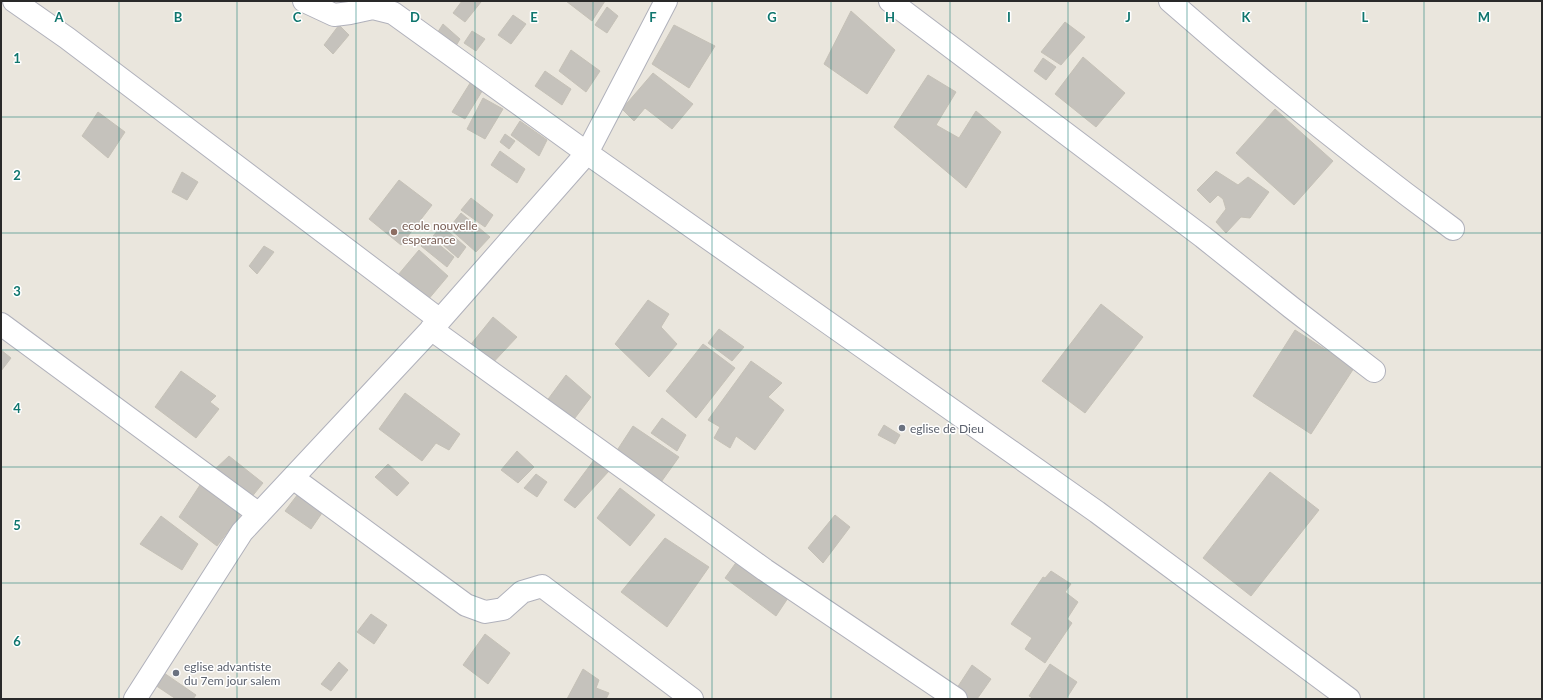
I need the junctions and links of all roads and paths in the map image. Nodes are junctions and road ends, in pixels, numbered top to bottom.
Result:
1 (14, 1) edge
2 (304, 1) edge
3 (666, 1) edge
4 (890, 1) edge
5 (1170, 1) edge
6 (586, 153) junction
7 (1453, 229) dead end
8 (1, 324) edge
9 (436, 324) junction
10 (1374, 370) dead end
11 (293, 478) junction
12 (259, 514) junction
13 (135, 699) edge
14 (692, 699) edge
15 (956, 699) edge
16 (1349, 699) edge

1 - 9 street
2 - 6 street
3 - 6 street
4 - 10 street
5 - 7 street
6 - 9 street
6 - 16 street
8 - 12 street
9 - 11 street
9 - 15 street
11 - 12 street
11 - 14 street
12 - 13 street

